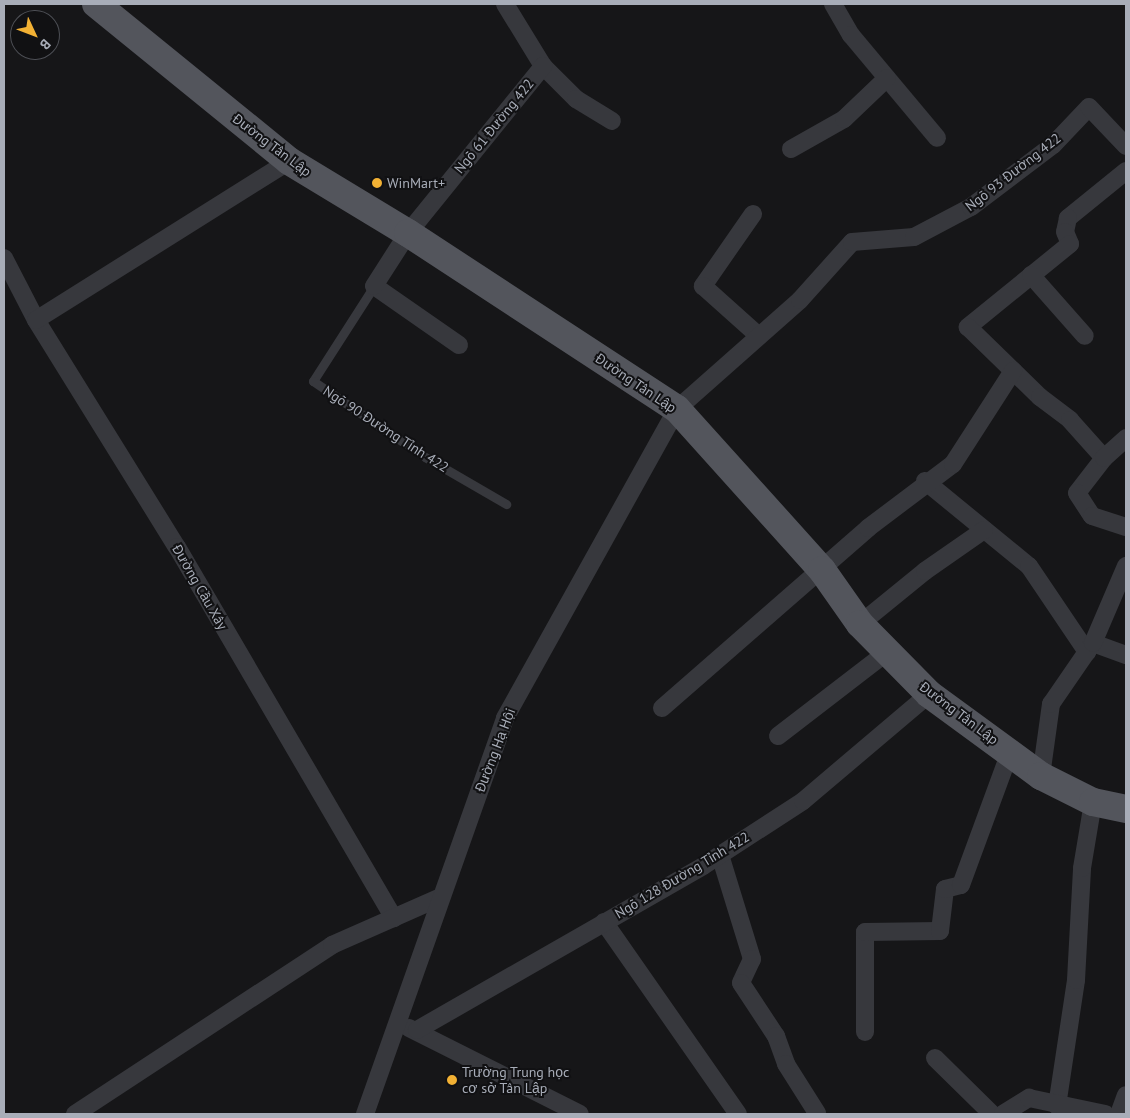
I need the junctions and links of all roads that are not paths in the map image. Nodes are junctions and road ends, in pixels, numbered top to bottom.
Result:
1 (96, 4) edge
2 (505, 4) edge
3 (833, 4) edge
4 (543, 66) junction
5 (887, 78) junction
6 (612, 121) dead end
7 (938, 138) dead end
8 (1126, 146) edge
9 (791, 149) dead end
10 (289, 162) junction
11 (1126, 171) edge
12 (753, 214) dead end
13 (408, 233) junction
14 (4, 258) edge
15 (1031, 275) junction
16 (374, 286) junction
17 (36, 320) junction
18 (759, 336) junction
19 (1085, 336) dead end
20 (459, 345) dead end
21 (1014, 371) junction
22 (677, 409) junction
23 (1126, 438) edge
24 (1104, 458) junction
25 (925, 481) junction
26 (506, 504) dead end
27 (1126, 528) edge
28 (984, 530) junction
29 (1126, 566) edge
30 (822, 570) junction
31 (860, 624) junction
32 (1090, 647) junction
33 (887, 652) junction
34 (1126, 655) edge
35 (929, 694) junction
36 (662, 708) dead end
37 (778, 736) dead end
38 (1010, 752) junction
39 (1041, 776) junction
40 (1093, 802) junction
41 (1126, 809) edge
42 (720, 855) junction
43 (441, 897) junction
44 (394, 918) junction
45 (604, 922) junction
46 (399, 1025) junction
47 (418, 1030) junction
48 (865, 1032) dead end
49 (935, 1058) dead end
50 (1126, 1094) edge
51 (1057, 1106) junction
52 (817, 1113) dead end
53 (75, 1114) edge
54 (365, 1114) edge
55 (580, 1114) edge
56 (738, 1114) edge
57 (992, 1114) edge
58 (1003, 1114) edge
59 (1105, 1114) edge
60 (1119, 1114) edge

1 - 10 main road, Đường Tân Lập
2 - 4 street
3 - 5 street
4 - 6 street
4 - 13 street, Ngõ 61 Đường 422
5 - 7 street
5 - 9 street
8 - 18 street, Ngõ 93 Đường 422
10 - 13 main road, Đường Tân Lập
10 - 17 street
11 - 15 street
12 - 18 street
13 - 16 street, Ngõ 90 Đường Tỉnh 422
13 - 22 main road, Đường Tân Lập
14 - 17 street, Đường Cầu Xây
15 - 19 street
15 - 21 street
16 - 20 street
16 - 26 lane, Ngõ 90 Đường Tỉnh 422
17 - 44 street, Đường Cầu Xây
18 - 22 street, Ngõ 93 Đường 422
21 - 24 street
21 - 25 street
22 - 30 main road, Đường Tân Lập
22 - 43 street, Đường Hạ Hội
23 - 24 street
24 - 27 street
25 - 28 street
25 - 30 street
28 - 31 street
28 - 32 street
29 - 32 street
30 - 31 main road, Đường Tân Lập
30 - 36 street
31 - 33 main road, Đường Tân Lập
32 - 34 street
32 - 39 street
33 - 35 main road, Đường Tân Lập
33 - 37 street
35 - 38 main road, Đường Tân Lập
35 - 42 street, Ngõ 128 Đường Tỉnh 422
38 - 39 main road, Đường Tân Lập
38 - 48 street
39 - 40 main road, Đường Tân Lập
40 - 41 main road, Đường Tân Lập
40 - 51 street
42 - 45 street, Ngõ 128 Đường Tỉnh 422
42 - 52 street
43 - 44 street
43 - 46 street, Đường Hạ Hội
44 - 53 street
45 - 47 street, Ngõ 128 Đường Tỉnh 422
45 - 56 street
46 - 47 street
46 - 54 street, Đường Hạ Hội
47 - 55 street
49 - 57 street
50 - 60 street
51 - 58 street
51 - 59 street

